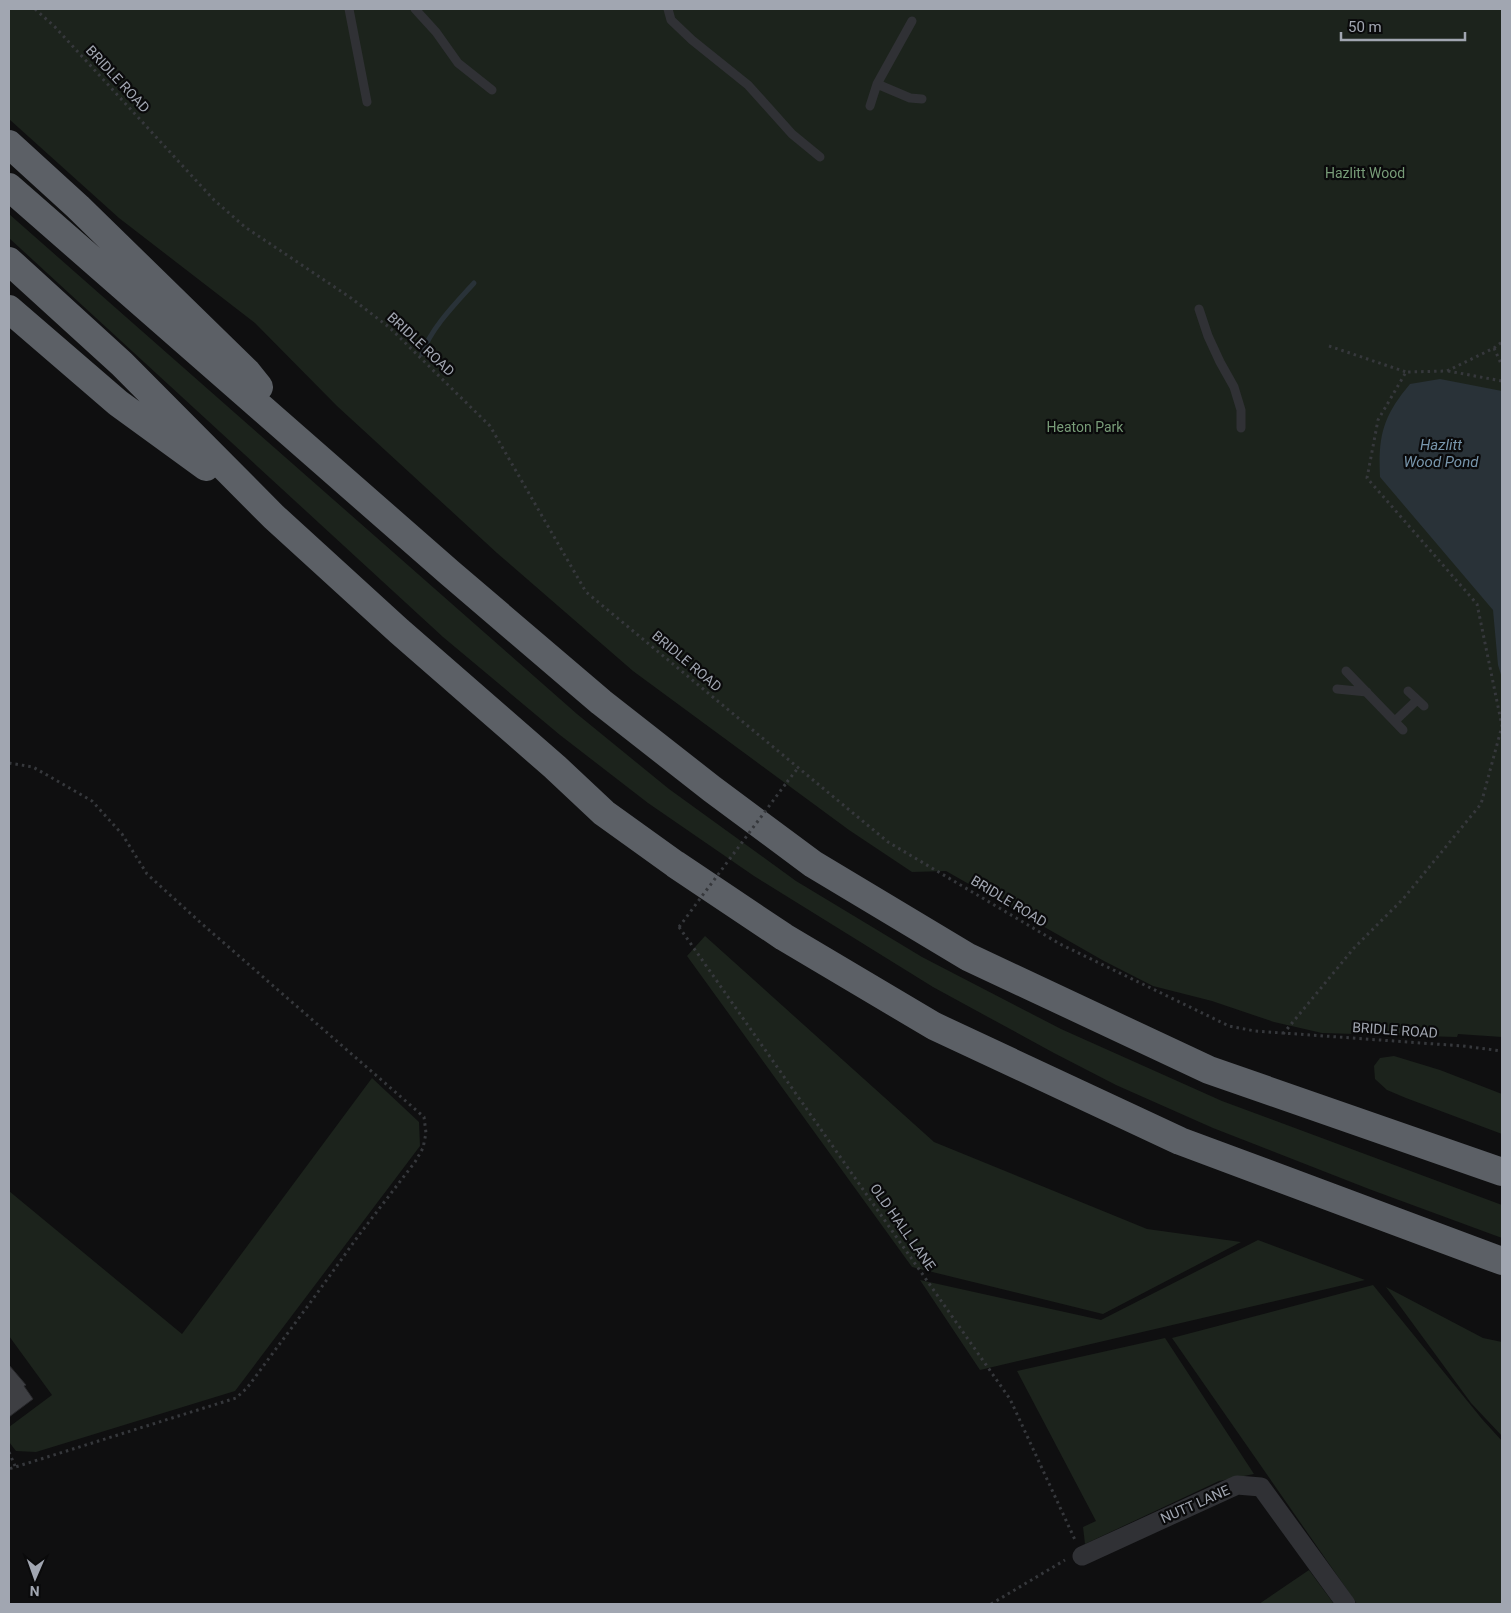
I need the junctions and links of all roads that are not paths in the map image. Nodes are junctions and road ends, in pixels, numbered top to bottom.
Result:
1 (349, 9) edge
2 (415, 9) edge
3 (668, 9) edge
4 (912, 21) dead end
5 (877, 84) junction
6 (492, 90) dead end
7 (922, 100) dead end
8 (367, 102) dead end
9 (870, 106) dead end
10 (9, 144) edge
11 (820, 157) dead end
12 (9, 187) edge
13 (9, 262) edge
14 (1199, 308) dead end
15 (9, 309) edge
16 (1241, 428) dead end
17 (324, 464) junction
18 (274, 517) junction
19 (1346, 671) dead end
20 (1338, 690) dead end
21 (1408, 691) dead end
22 (1367, 692) junction
23 (1395, 721) junction
24 (1403, 730) dead end
25 (1502, 1172) edge
26 (1502, 1261) edge
27 (1082, 1556) road end
28 (1346, 1604) edge

1 - 8 lane
2 - 6 lane
3 - 11 lane
4 - 5 lane
5 - 7 lane
5 - 9 lane
10 - 17 highway
12 - 17 highway
13 - 18 highway
14 - 16 lane
15 - 18 highway
17 - 25 highway
18 - 26 highway
19 - 22 lane
20 - 22 lane
21 - 23 lane
22 - 23 lane
23 - 24 lane
27 - 28 street, NUTT LANE

